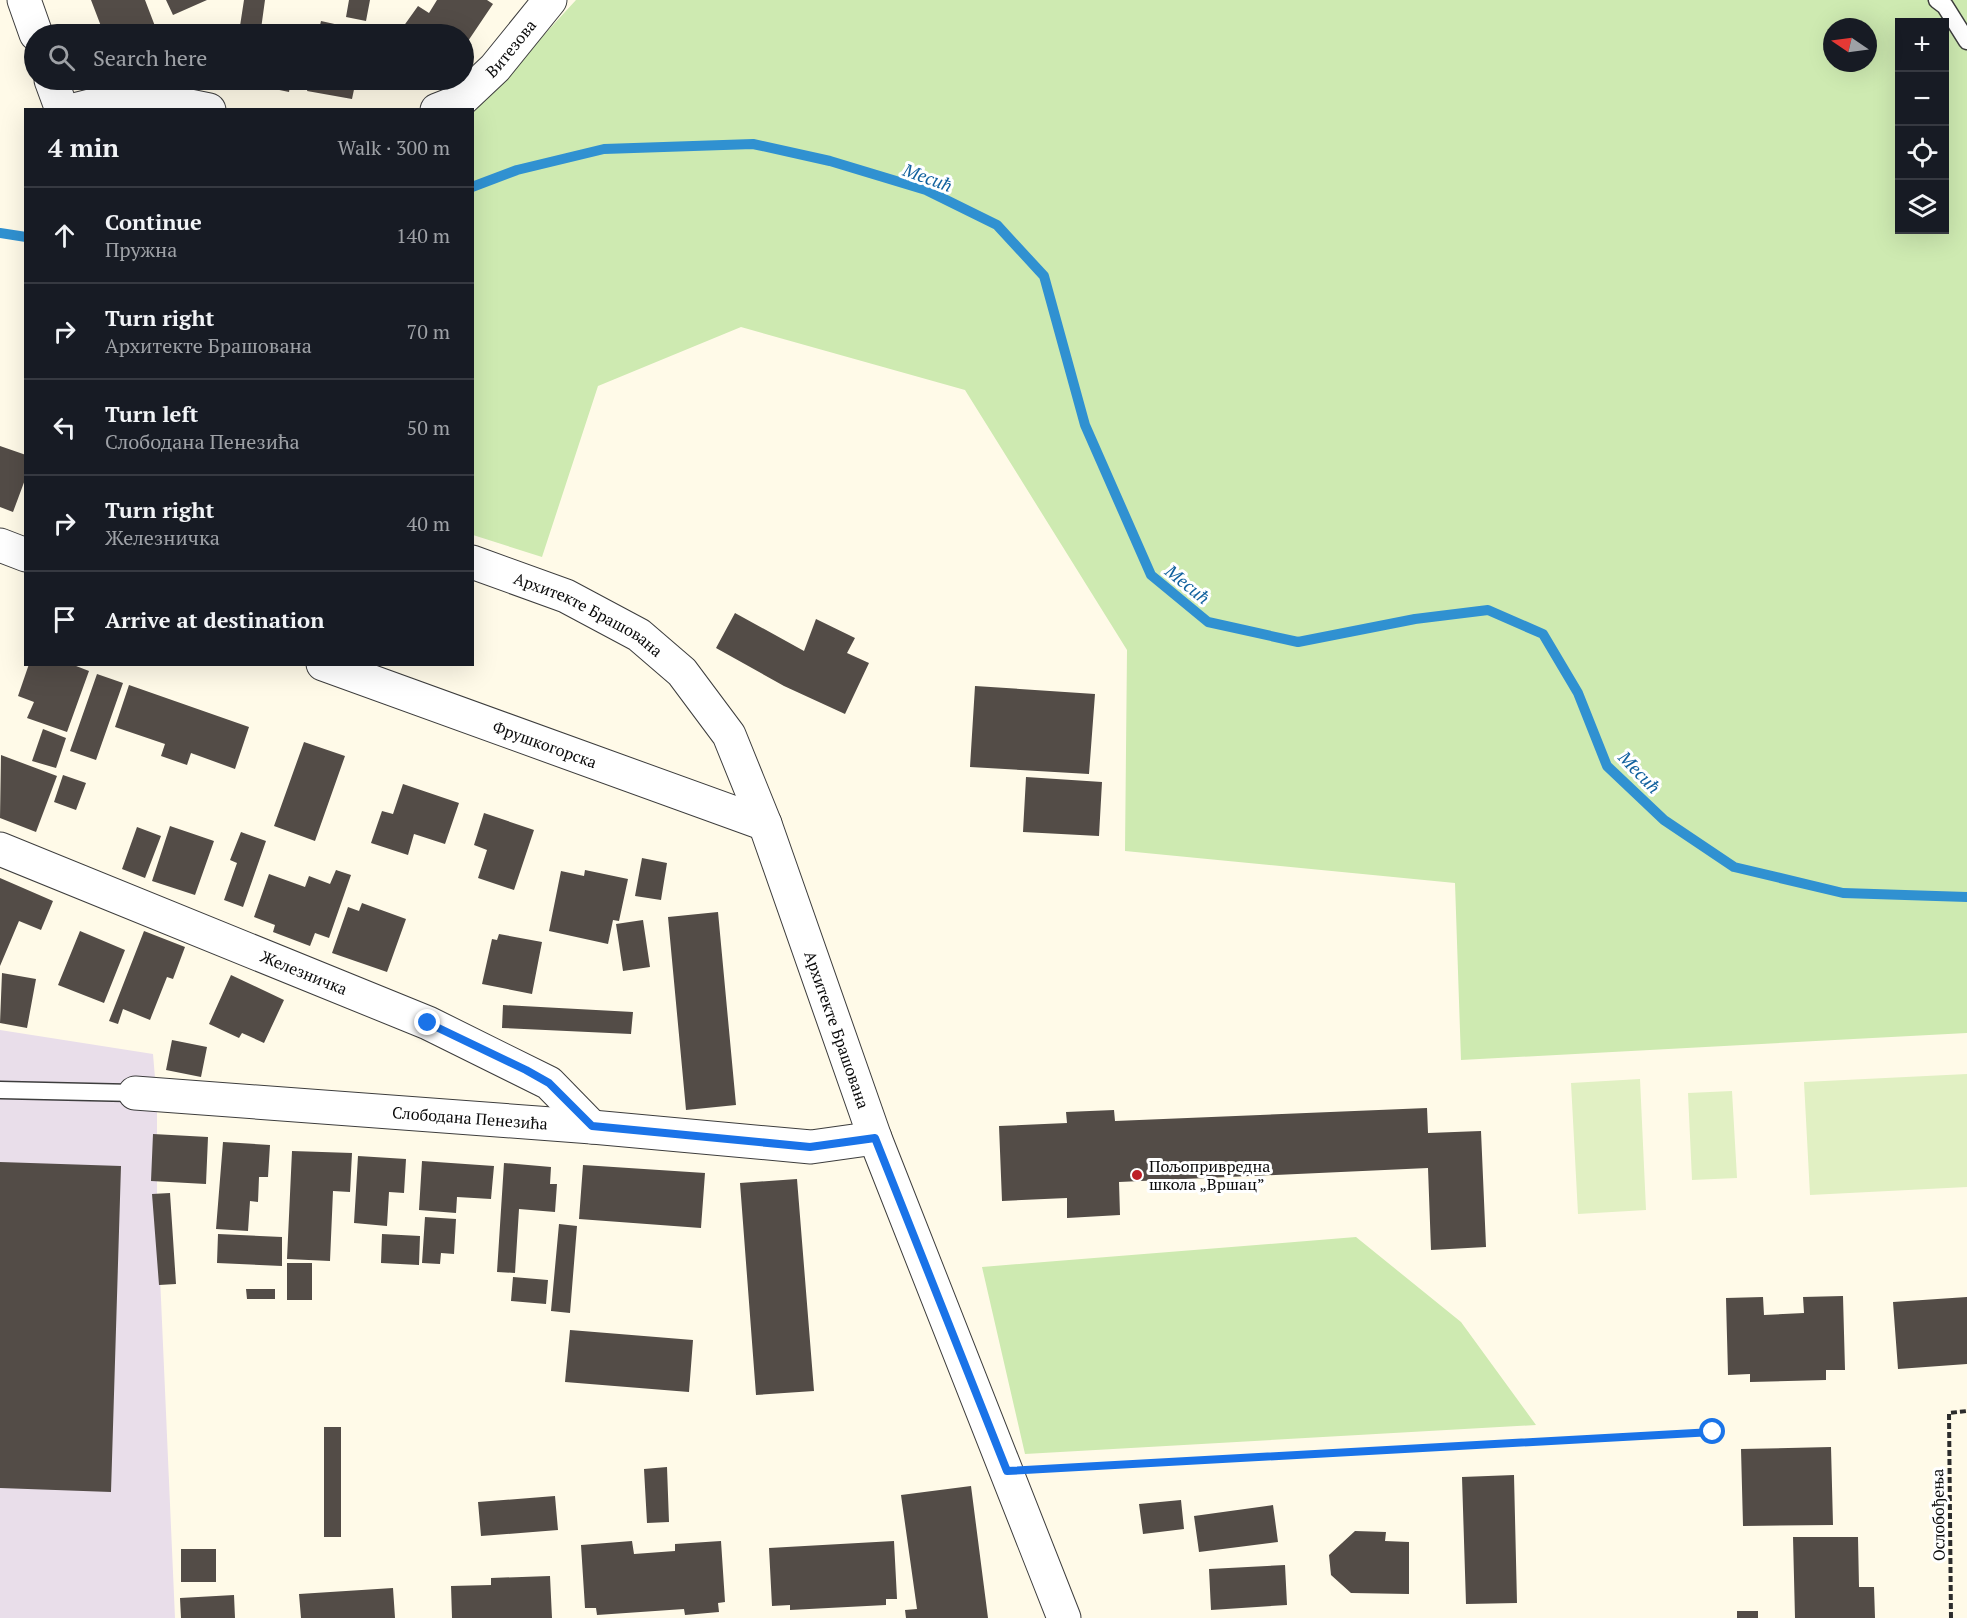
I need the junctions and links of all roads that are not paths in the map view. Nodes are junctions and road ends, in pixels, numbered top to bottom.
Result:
1 (24, 0) edge
2 (550, 0) edge
3 (1936, 0) edge
4 (32, 24) edge
5 (1967, 41) edge
6 (474, 88) edge
7 (55, 90) edge
8 (472, 90) edge
9 (61, 108) edge
10 (82, 108) edge
11 (199, 108) edge
12 (442, 108) edge
13 (0, 545) edge
14 (24, 554) edge
15 (474, 563) edge
16 (329, 666) edge
17 (765, 824) junction
18 (0, 849) edge
19 (0, 1090) edge
20 (135, 1093) joint
21 (592, 1126) junction
22 (875, 1138) junction
23 (1064, 1618) edge

1 - 4 street
2 - 6 street, Витезова
3 - 5 lane
7 - 9 street
8 - 12 street, Витезова
10 - 11 street
13 - 14 street
15 - 17 street, Архитекте Брашована
16 - 17 street, Фрушкогорска
17 - 22 street, Архитекте Брашована
18 - 21 street, Железничка
19 - 20 lane
20 - 21 street, Слободана Пенезића
21 - 22 street, Слободана Пенезића
22 - 23 street, Архитекте Брашована

